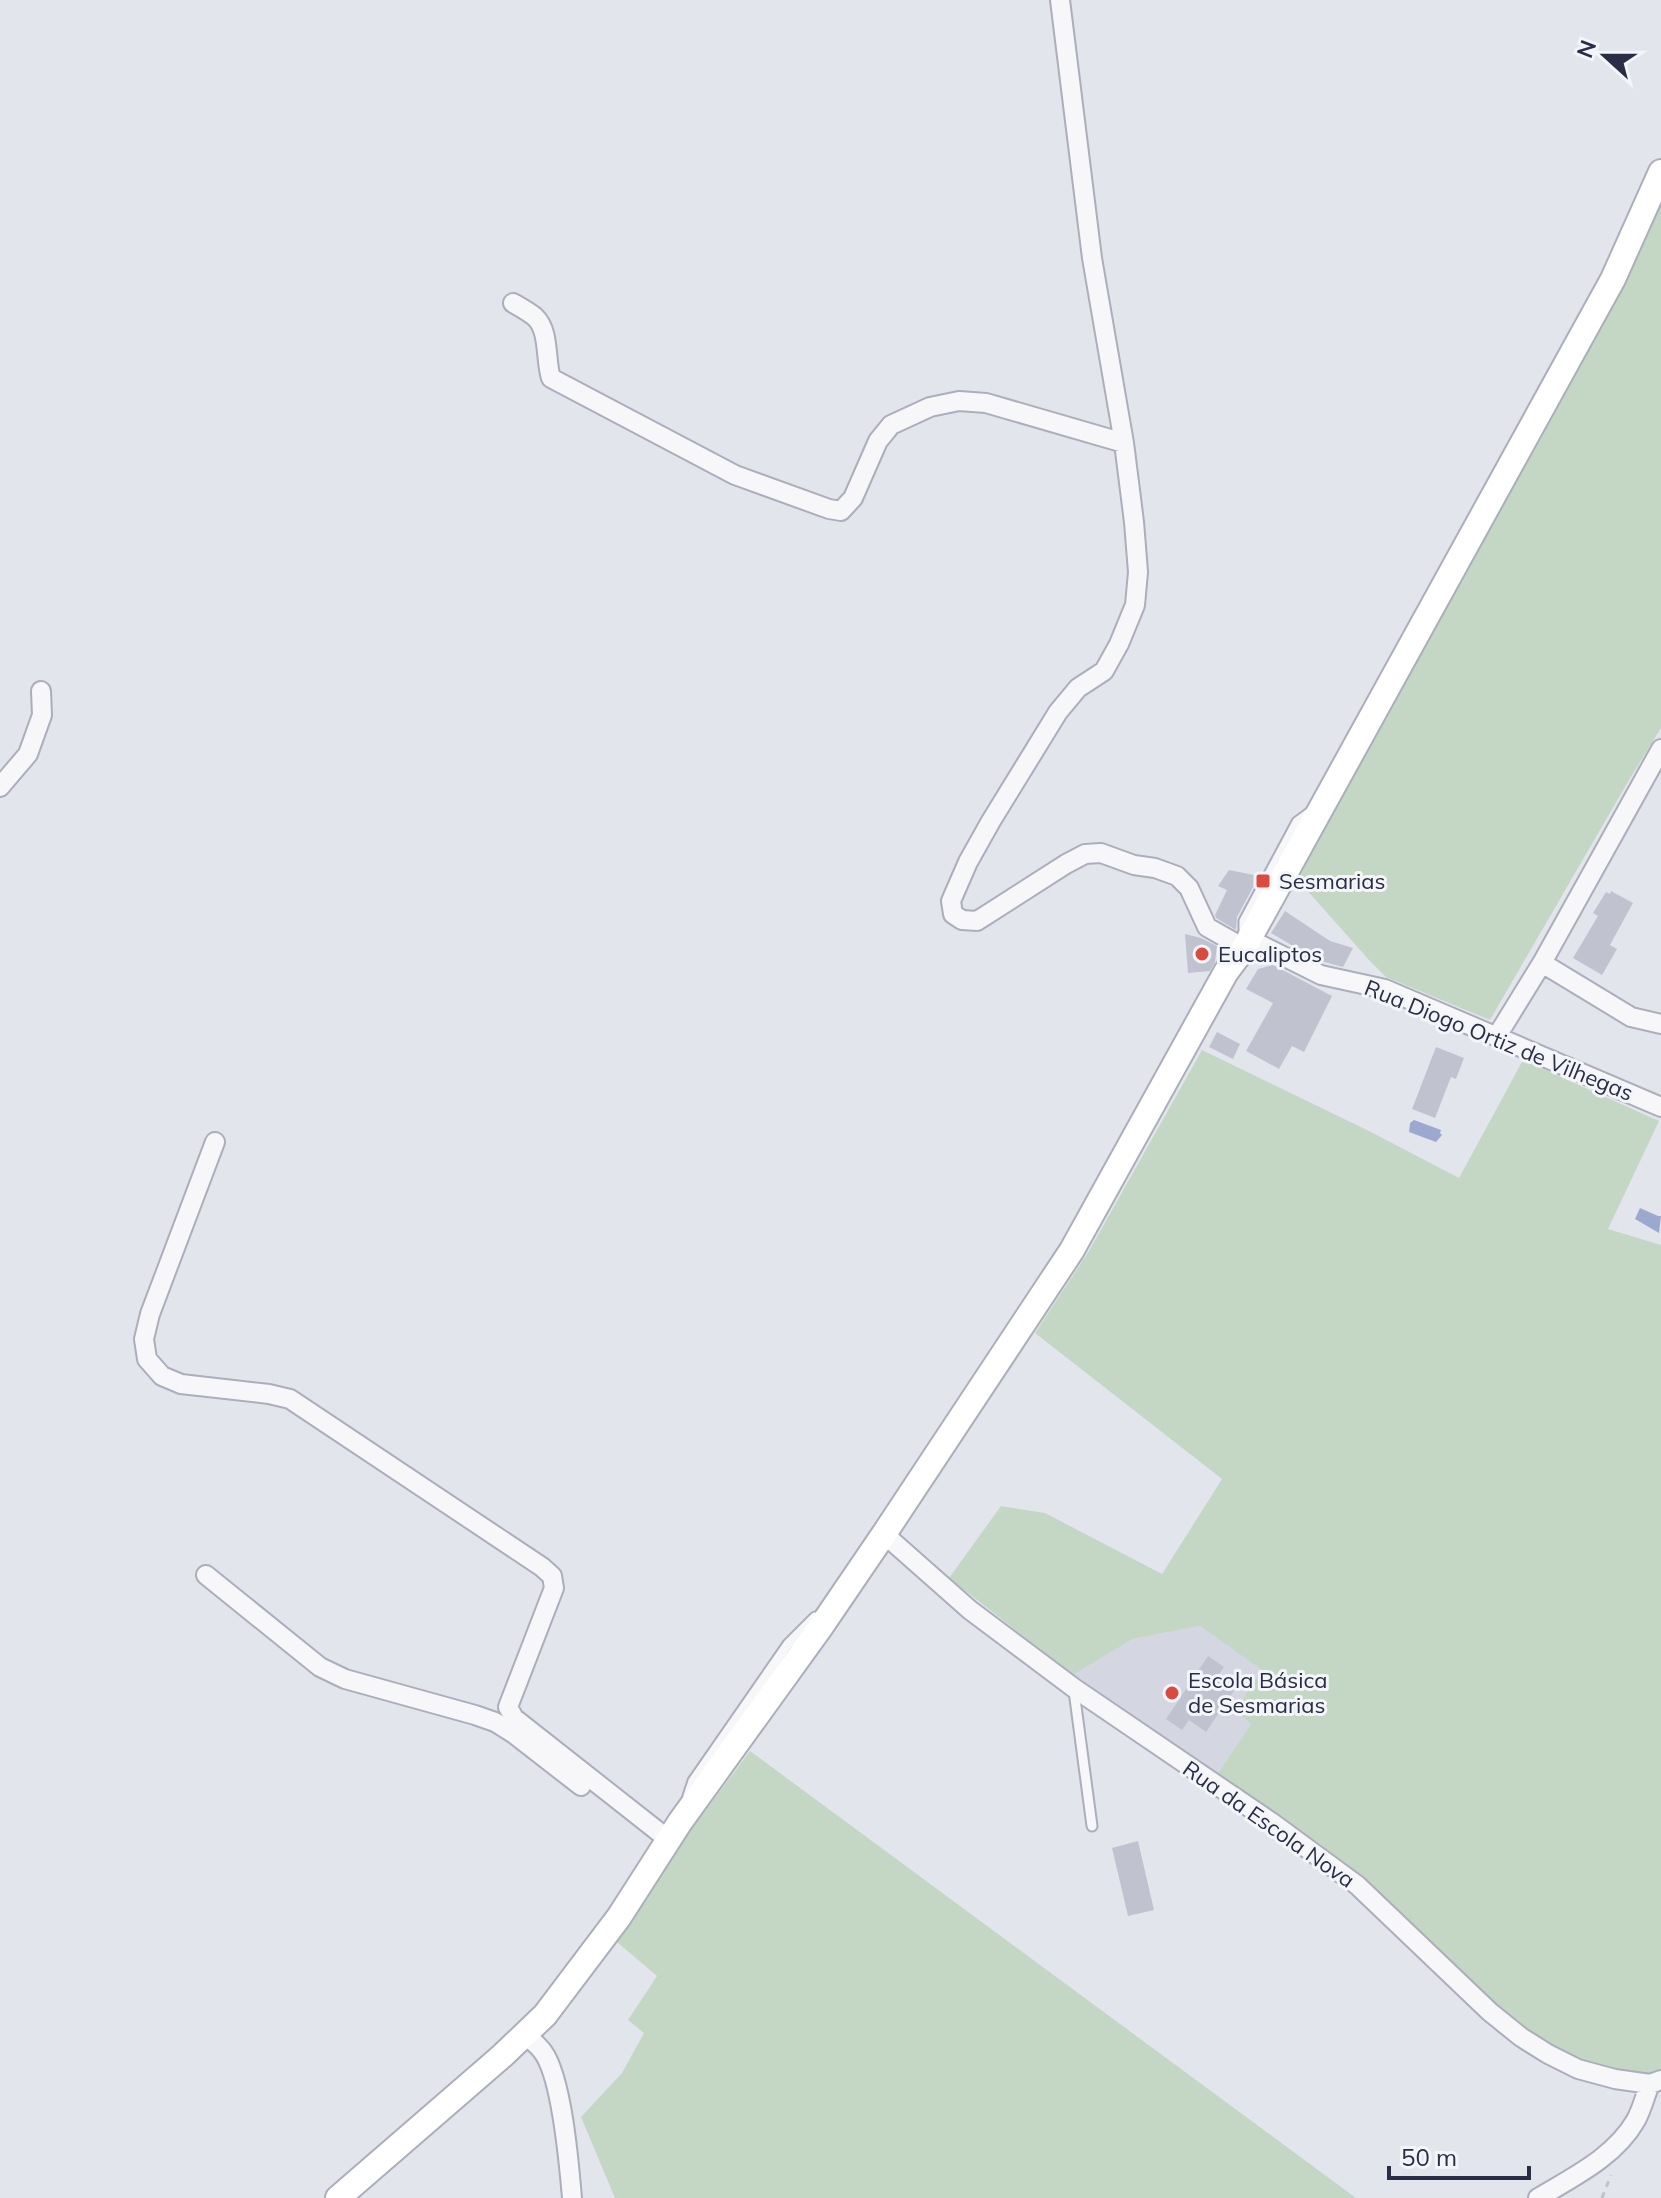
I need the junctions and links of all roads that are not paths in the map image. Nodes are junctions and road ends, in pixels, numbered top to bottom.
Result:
1 (1060, 0) edge
2 (1661, 172) edge
3 (513, 303) dead end
4 (1124, 443) junction
5 (41, 691) dead end
6 (1661, 749) edge
7 (0, 787) edge
8 (1247, 943) junction
9 (1542, 963) junction
10 (1661, 1024) edge
11 (1497, 1036) junction
12 (1661, 1107) edge
13 (215, 1142) dead end
14 (884, 1534) junction
15 (206, 1575) dead end
16 (1074, 1688) junction
17 (1092, 1826) dead end
18 (671, 1837) junction
19 (525, 2034) junction
20 (1655, 2082) edge
21 (338, 2198) edge
22 (572, 2198) edge
23 (1538, 2198) edge

1 - 4 street
2 - 8 main road
3 - 4 street
4 - 8 street, Rua Diogo Ortiz de Vilhegas
5 - 7 street
6 - 9 street
8 - 11 street, Rua Diogo Ortiz de Vilhegas
8 - 14 main road
9 - 10 street
9 - 11 street
11 - 12 street, Rua Diogo Ortiz de Vilhegas
13 - 18 street
14 - 16 street, Rua da Escola Nova
14 - 18 main road
15 - 18 street
16 - 17 lane
16 - 20 street, Rua da Escola Nova
18 - 19 main road
19 - 21 main road
19 - 22 street
20 - 23 street

